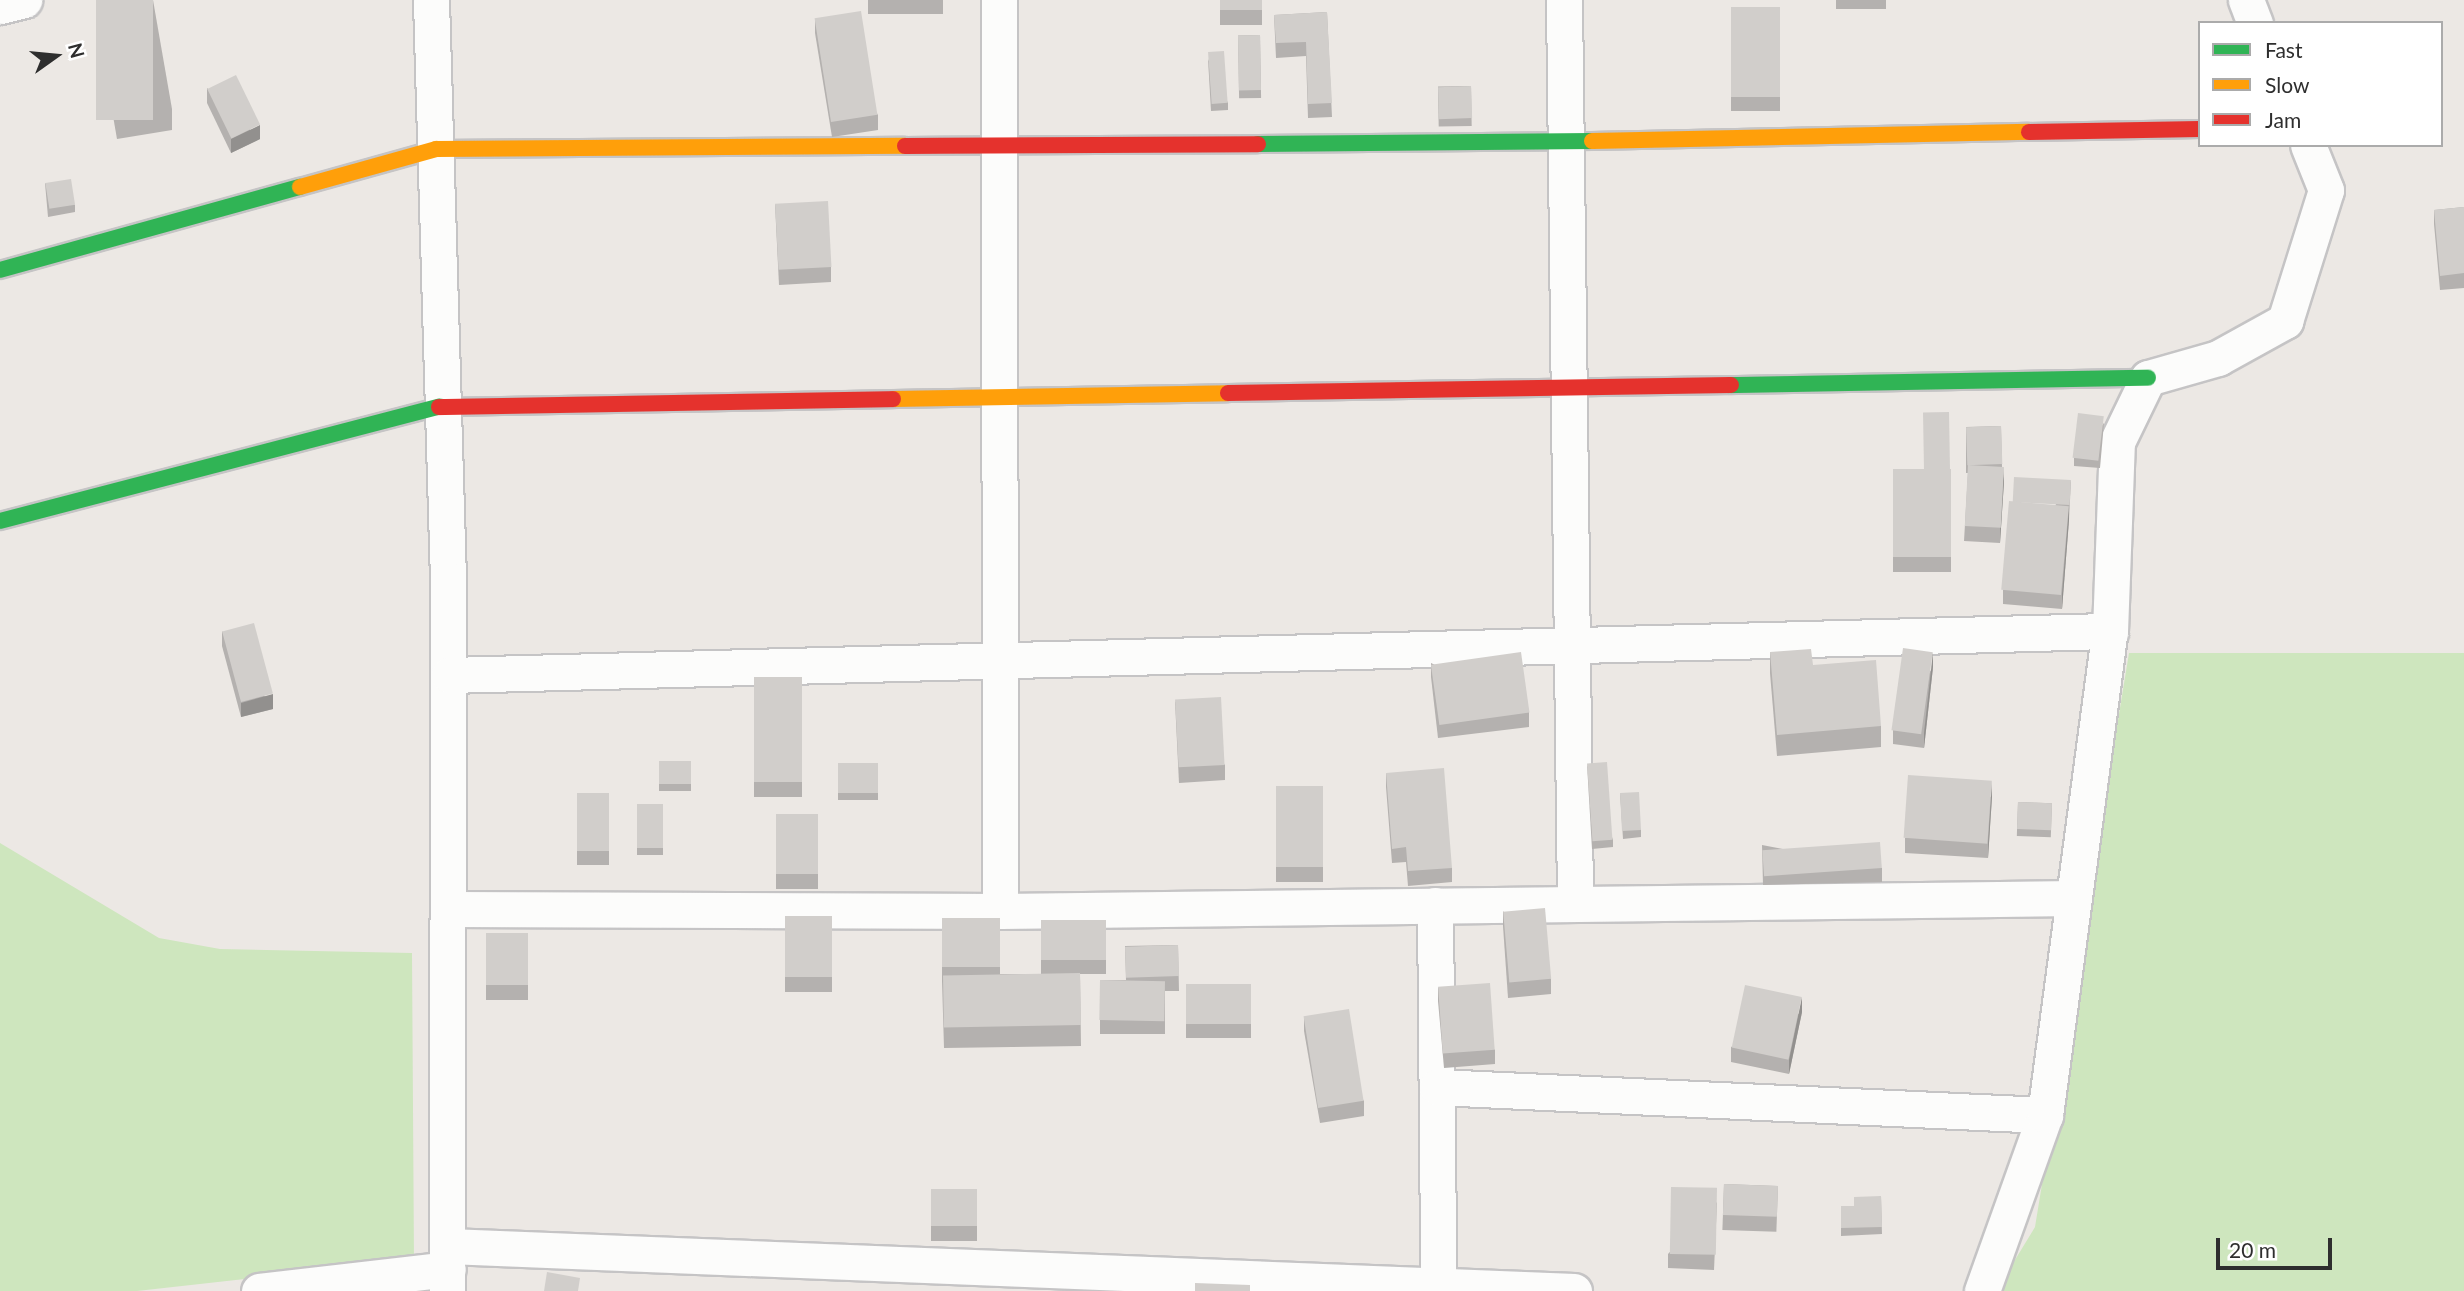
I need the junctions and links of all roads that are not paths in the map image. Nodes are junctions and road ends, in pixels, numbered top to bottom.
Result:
1 (24, 0) edge
2 (431, 0) edge
3 (999, 0) edge
4 (1564, 0) edge
5 (2246, 0) edge
6 (0, 6) edge
7 (2254, 21) edge
8 (2198, 129) edge
9 (1566, 142) junction
10 (999, 146) junction
11 (2309, 147) edge
12 (436, 149) junction
13 (0, 270) edge
14 (2148, 378) junction
15 (1569, 387) junction
16 (999, 397) junction
17 (443, 406) junction
18 (0, 521) edge
19 (2110, 631) junction
20 (1572, 644) junction
21 (1000, 659) junction
22 (449, 675) junction
23 (2074, 898) junction
24 (1575, 903) junction
25 (1435, 905) junction
26 (449, 909) junction
27 (1000, 911) junction
28 (1437, 1087) junction
29 (2045, 1115) junction
30 (448, 1269) edge
31 (909, 1278) edge
32 (1438, 1285) junction
33 (259, 1291) edge
34 (1574, 1291) edge
35 (1982, 1291) edge

1 - 6 street
2 - 12 street
3 - 10 street
4 - 9 street
5 - 7 street
8 - 9 street
9 - 10 street
9 - 15 street
10 - 12 street
10 - 16 street
11 - 14 street
12 - 13 street
12 - 17 street
14 - 15 street
14 - 19 street
15 - 16 street
15 - 20 street
16 - 17 street
16 - 21 street
17 - 18 street
17 - 22 street
19 - 20 street
19 - 23 street
20 - 21 street
20 - 24 street
21 - 22 street
21 - 27 street
22 - 26 street
23 - 24 street
23 - 29 street
24 - 25 street
25 - 27 street
25 - 28 street
26 - 27 street
26 - 30 street
28 - 29 street
28 - 32 street
29 - 35 street
30 - 31 street
30 - 33 street
31 - 32 street
32 - 34 street

